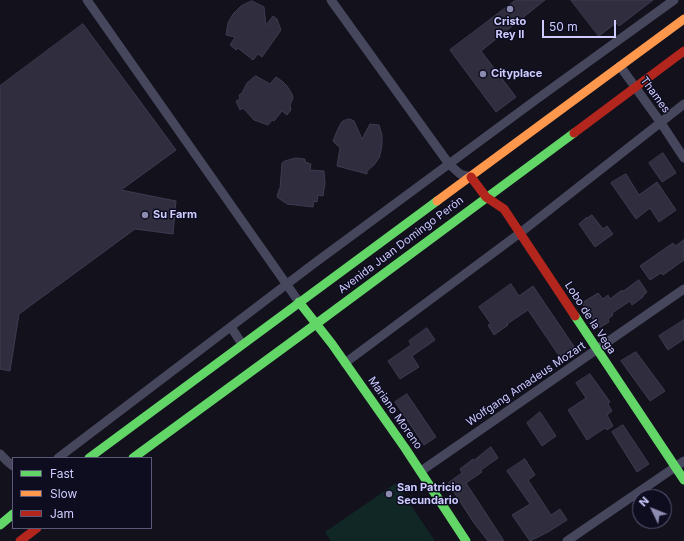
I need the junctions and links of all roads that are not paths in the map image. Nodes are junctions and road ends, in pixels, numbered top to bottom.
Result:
1 (87, 0) edge
2 (331, 0) edge
3 (674, 0) edge
4 (684, 19) edge
5 (684, 51) edge
6 (620, 66) junction
7 (635, 88) junction
8 (684, 104) edge
9 (661, 123) junction
10 (684, 158) edge
11 (449, 164) junction
12 (470, 177) junction
13 (486, 197) junction
14 (520, 233) junction
15 (287, 284) junction
16 (684, 289) edge
17 (300, 302) junction
18 (316, 324) junction
19 (231, 327) junction
20 (242, 344) junction
21 (597, 350) junction
22 (345, 363) junction
23 (0, 454) edge
24 (59, 457) edge
25 (89, 457) edge
26 (133, 457) edge
27 (684, 461) edge
28 (12, 465) edge
29 (675, 467) junction
30 (420, 471) junction
31 (684, 480) edge
32 (12, 515) edge
33 (0, 525) edge
34 (36, 529) edge
35 (20, 541) edge
36 (466, 541) edge
37 (567, 541) edge

1 - 15 street
2 - 11 street
3 - 11 street
4 - 6 main road, Avenida Juan Domingo Perón
5 - 7 main road, Avenida Juan Domingo Perón
6 - 7 street, Thames
6 - 12 main road, Avenida Juan Domingo Perón
7 - 9 street, Thames
7 - 13 main road, Avenida Juan Domingo Perón
8 - 9 street
9 - 10 street, Thames
9 - 14 street
11 - 12 street
11 - 15 street
12 - 13 main road, Lobo de la Vega
12 - 17 main road, Avenida Juan Domingo Perón
13 - 14 main road, Lobo de la Vega
13 - 18 main road, Avenida Juan Domingo Perón
14 - 21 main road, Lobo de la Vega
14 - 22 street
15 - 17 street
15 - 19 street
16 - 21 street, Wolfgang Amadeus Mozart
17 - 18 main road, Mariano Moreno
17 - 20 main road, Avenida Juan Domingo Perón
18 - 22 main road, Mariano Moreno
18 - 26 main road, Avenida Juan Domingo Perón
19 - 20 street
19 - 24 street
20 - 25 main road, Avenida Juan Domingo Perón
21 - 29 main road, Lobo de la Vega
21 - 30 street, Wolfgang Amadeus Mozart
22 - 30 main road, Mariano Moreno
23 - 28 street
27 - 29 street
29 - 31 main road, Lobo de la Vega
29 - 37 street
30 - 36 main road, Mariano Moreno
32 - 33 main road
34 - 35 main road

